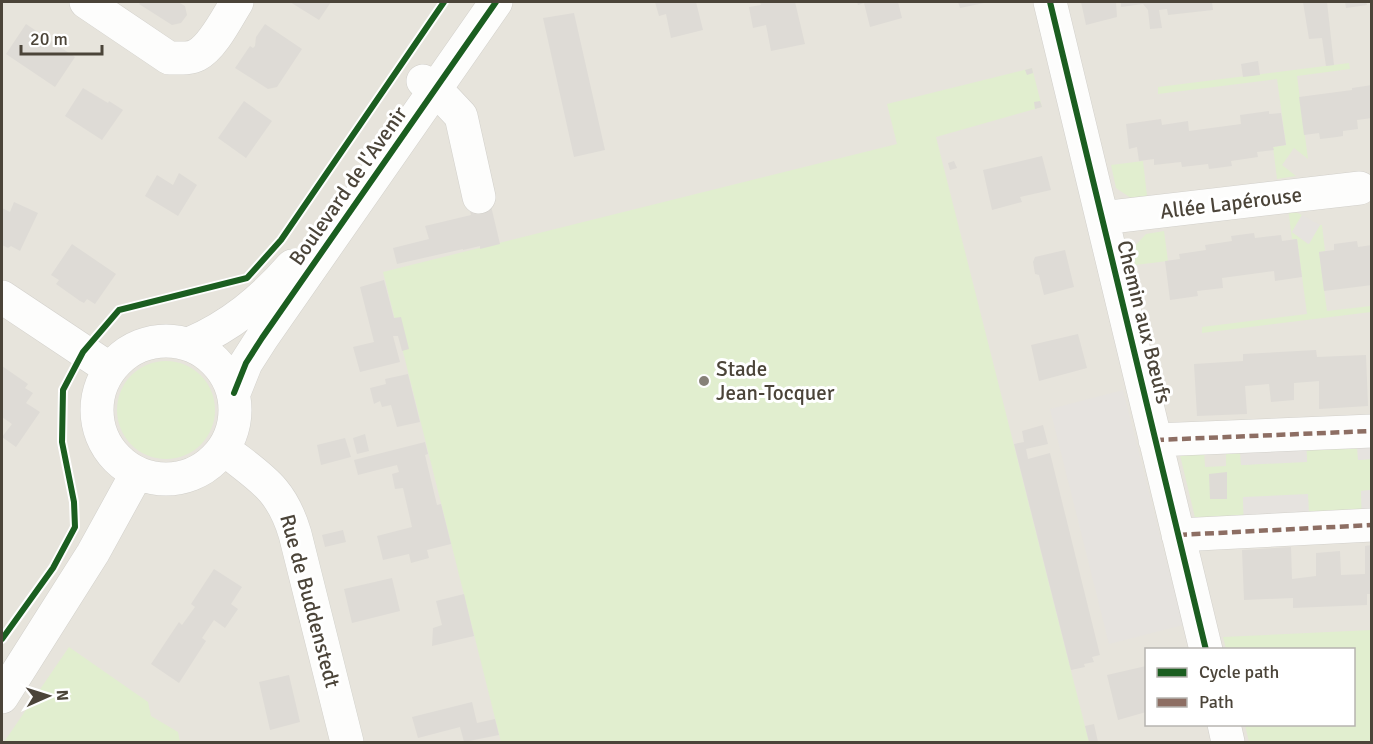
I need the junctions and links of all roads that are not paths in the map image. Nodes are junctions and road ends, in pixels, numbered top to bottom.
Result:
1 (86, 2) edge
2 (237, 2) edge
3 (477, 2) edge
4 (495, 2) edge
5 (1050, 2) edge
6 (429, 86) junction
7 (1360, 188) dead end
8 (479, 197) dead end
9 (1102, 218) junction
10 (2, 297) edge
11 (189, 344) junction
12 (110, 369) junction
13 (234, 393) junction
14 (1371, 431) edge
15 (1155, 440) junction
16 (224, 449) junction
17 (137, 473) junction
18 (1371, 525) edge
19 (1178, 535) junction
20 (1206, 648) edge
21 (2, 697) edge
22 (1224, 726) edge
23 (347, 742) edge
24 (1228, 742) edge

1 - 2 street
3 - 6 street, Boulevard de l'Avenir
4 - 6 street, Boulevard de l'Avenir
5 - 9 street, Chemin aux Bœufs
6 - 8 street
6 - 11 street, Boulevard de l'Avenir
6 - 13 street, Boulevard de l'Avenir
7 - 9 street, Allée Lapérouse
9 - 15 street, Chemin aux Bœufs
10 - 12 street
11 - 12 street
11 - 13 street
12 - 17 street
13 - 16 street
14 - 15 street
15 - 19 street, Chemin aux Bœufs
16 - 17 street
16 - 23 street, Rue de Buddenstedt
17 - 21 street
18 - 19 street
19 - 20 street, Chemin aux Bœufs
22 - 24 street

